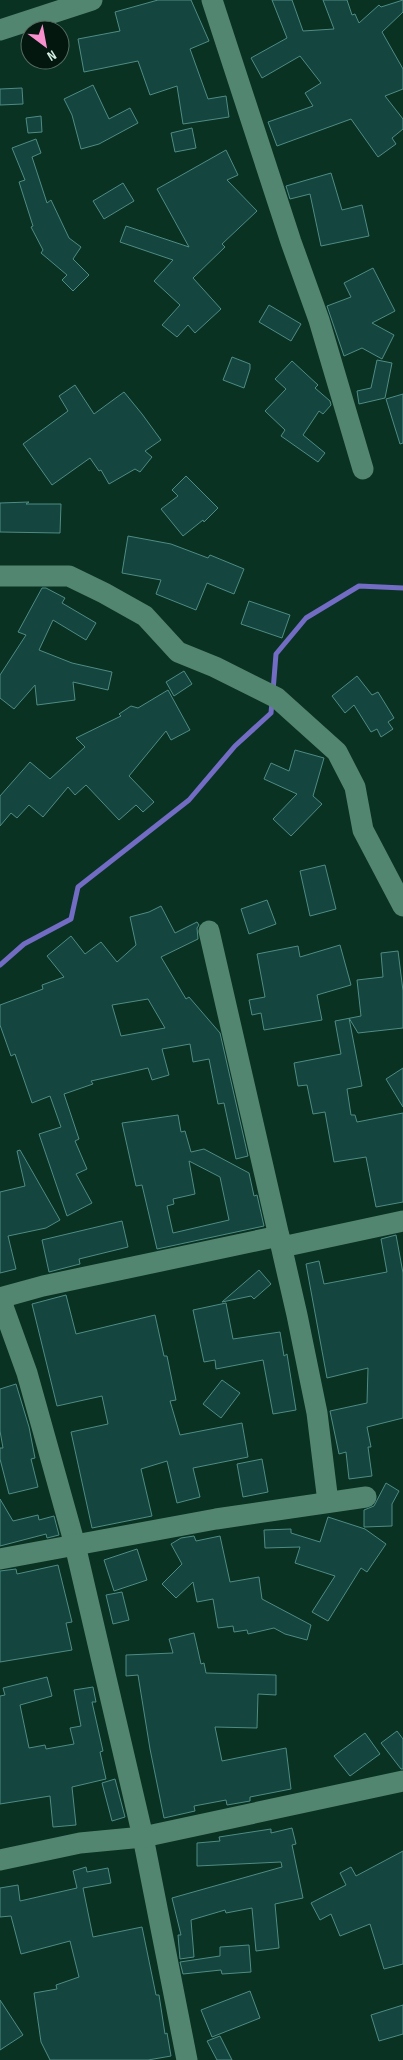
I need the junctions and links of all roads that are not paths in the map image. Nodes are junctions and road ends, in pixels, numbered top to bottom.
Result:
1 (92, 0) edge
2 (212, 0) edge
3 (0, 30) edge
4 (364, 469) dead end
5 (0, 576) edge
6 (403, 906) edge
7 (208, 931) dead end
8 (403, 1221) edge
9 (280, 1242) junction
10 (0, 1298) edge
11 (366, 1497) dead end
12 (328, 1502) junction
13 (75, 1545) junction
14 (0, 1559) edge
15 (403, 1781) edge
16 (143, 1837) junction
17 (0, 1860) edge
18 (187, 2060) edge

1 - 3 street
2 - 4 street
5 - 6 street
7 - 9 street
8 - 9 street
9 - 10 street
9 - 12 street
10 - 13 street
11 - 12 street
12 - 13 street
13 - 14 street
13 - 16 street
15 - 16 street
16 - 17 street
16 - 18 street

